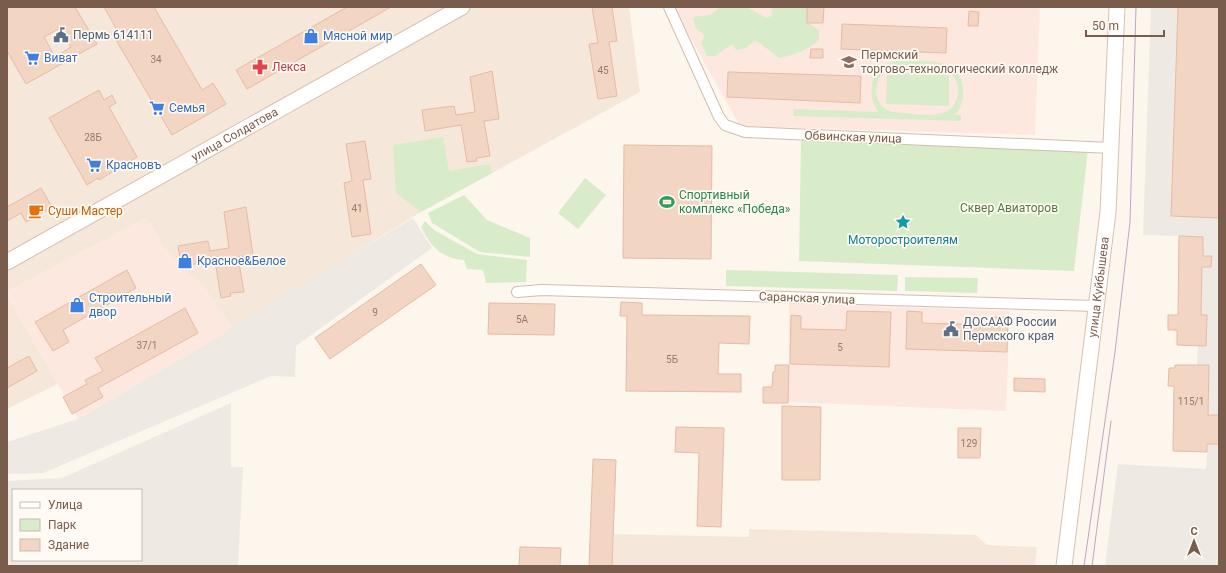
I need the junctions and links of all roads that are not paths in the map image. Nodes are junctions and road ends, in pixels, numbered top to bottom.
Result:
1 (462, 7) edge
2 (669, 7) edge
3 (1117, 7) edge
4 (1112, 148) junction
5 (7, 262) edge
6 (517, 292) dead end
7 (1097, 306) junction
8 (1064, 566) edge

1 - 5 main road, улица Солдатова
2 - 4 street, Обвинская улица
3 - 4 main road, улица Куйбышева
4 - 7 main road, улица Куйбышева
6 - 7 street, Саранская улица
7 - 8 main road, улица Куйбышева

